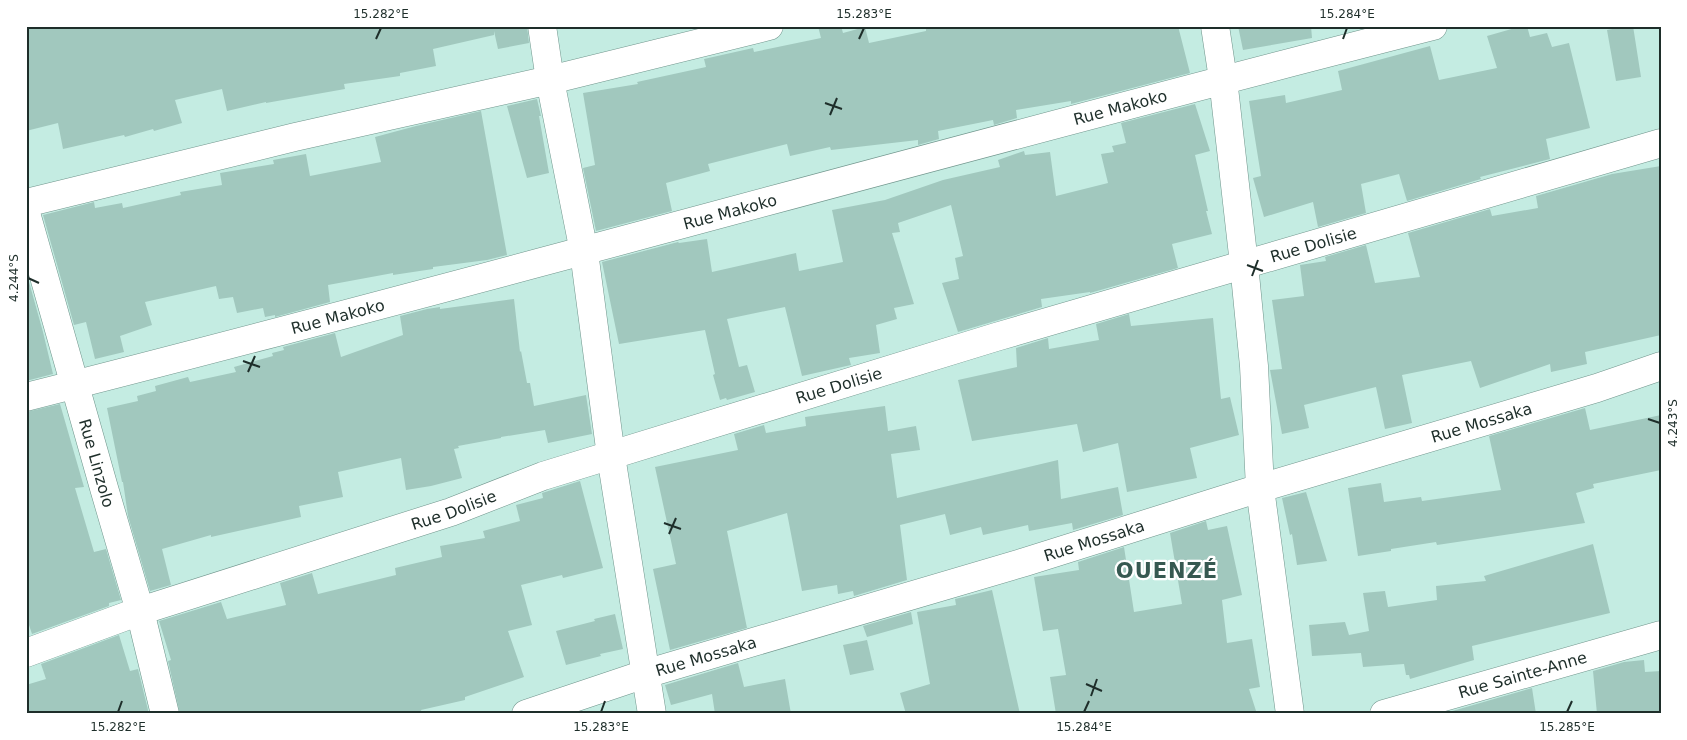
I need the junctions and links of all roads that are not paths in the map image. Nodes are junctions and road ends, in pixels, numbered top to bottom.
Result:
1 (542, 26) edge
2 (769, 26) edge
3 (1215, 26) edge
4 (1433, 26) edge
5 (1223, 79) junction
6 (550, 80) junction
7 (1661, 143) edge
8 (26, 203) edge
9 (26, 213) edge
10 (584, 252) junction
11 (1244, 264) junction
12 (1661, 366) edge
13 (74, 384) junction
14 (26, 396) edge
15 (610, 456) junction
16 (1260, 488) junction
17 (140, 611) junction
18 (1661, 635) edge
19 (26, 653) edge
20 (645, 674) junction
21 (165, 714) edge
22 (526, 714) edge
23 (652, 714) edge
24 (1290, 714) edge
25 (1384, 714) edge

1 - 6 street
2 - 6 street
3 - 5 street
4 - 5 street, Rue Makoko
5 - 10 street, Rue Makoko
5 - 11 street
6 - 8 street
6 - 10 street
7 - 11 street, Rue Dolisie
9 - 13 street, Rue Linzolo
10 - 13 street, Rue Makoko
10 - 15 street
11 - 15 street, Rue Dolisie
11 - 16 street
12 - 16 street, Rue Mossaka
13 - 14 street, Rue Makoko
13 - 17 street, Rue Linzolo
15 - 17 street, Rue Dolisie
15 - 20 street
16 - 20 street, Rue Mossaka
16 - 24 street
17 - 19 street, Rue Dolisie
17 - 21 street, Rue Linzolo
18 - 25 street, Rue Sainte-Anne
20 - 22 street, Rue Mossaka
20 - 23 street

